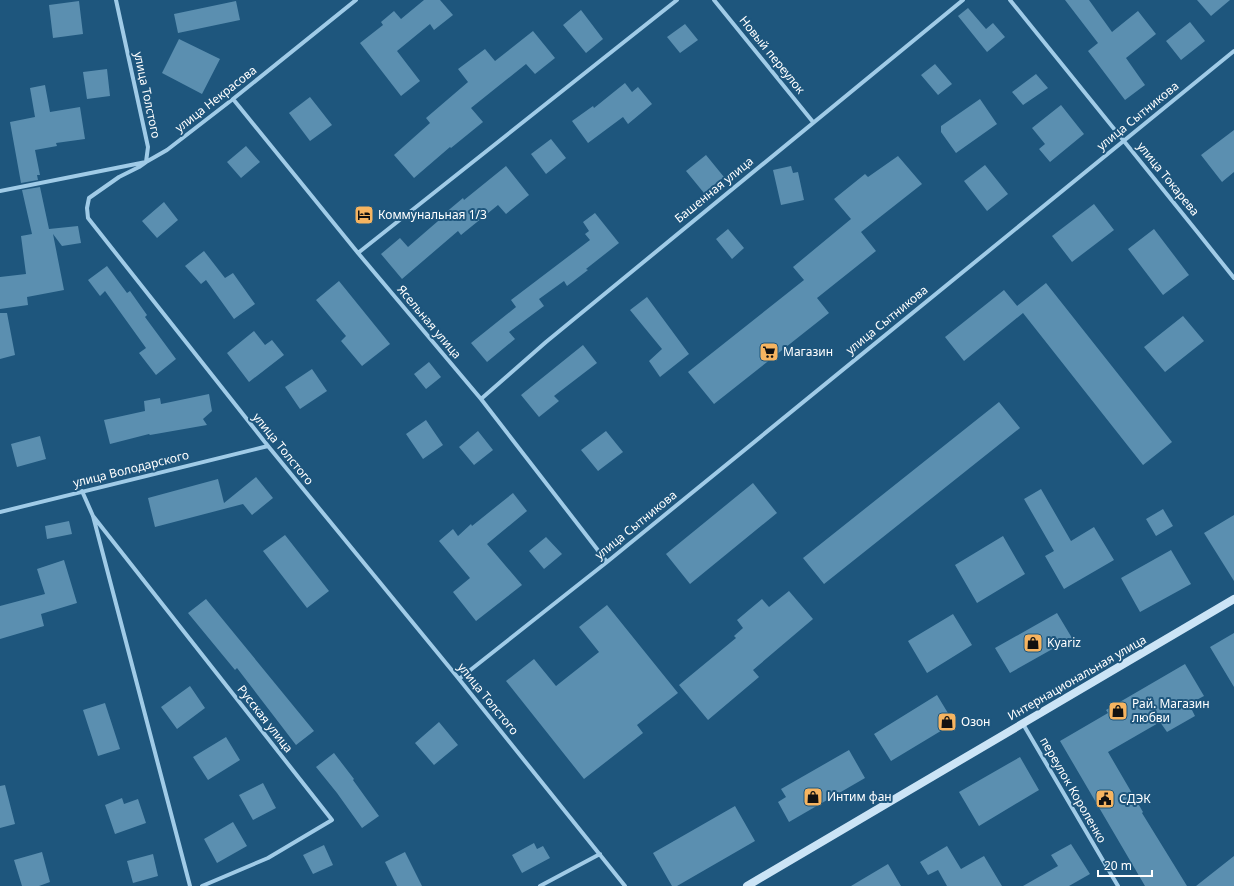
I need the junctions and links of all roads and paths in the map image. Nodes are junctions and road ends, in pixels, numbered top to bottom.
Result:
1 (116, 0) edge
2 (356, 0) edge
3 (677, 0) edge
4 (714, 0) edge
5 (963, 0) edge
6 (1010, 0) edge
7 (1234, 51) edge
8 (233, 99) junction
9 (813, 122) junction
10 (1124, 140) junction
11 (146, 162) junction
12 (0, 191) edge
13 (358, 253) junction
14 (1234, 278) edge
15 (481, 399) junction
16 (268, 446) junction
17 (82, 491) junction
18 (0, 512) edge
19 (93, 516) junction
20 (607, 562) junction
21 (1234, 600) edge
22 (459, 679) junction
23 (1023, 724) junction
24 (600, 854) junction
25 (190, 886) edge
26 (202, 886) edge
27 (540, 886) edge
28 (624, 886) edge
29 (747, 886) edge
30 (1118, 886) edge

1 - 11 street, улица Толстого
2 - 8 street, улица Некрасова
3 - 13 street
4 - 9 street, Новый переулок
5 - 9 street, Башенная улица
6 - 10 street, улица Токарева
7 - 10 street, улица Сытникова
8 - 11 street, улица Некрасова
8 - 13 street, Ясельная улица
9 - 15 street, Башенная улица
10 - 14 street, улица Токарева
10 - 20 street, улица Сытникова
11 - 12 street, улица Некрасова
11 - 16 street, улица Толстого
13 - 15 street, Ясельная улица
15 - 20 street, Ясельная улица
16 - 17 street, улица Володарского
16 - 22 street, улица Толстого
17 - 18 street, улица Володарского
17 - 19 street, Русская улица
19 - 25 street, Русская улица
19 - 26 street, Русская улица
20 - 22 street, улица Сытникова
21 - 23 main road, Интернациональная улица
22 - 24 street, улица Толстого
23 - 29 main road, Интернациональная улица
23 - 30 street, переулок Короленко
24 - 27 street
24 - 28 street, улица Толстого

